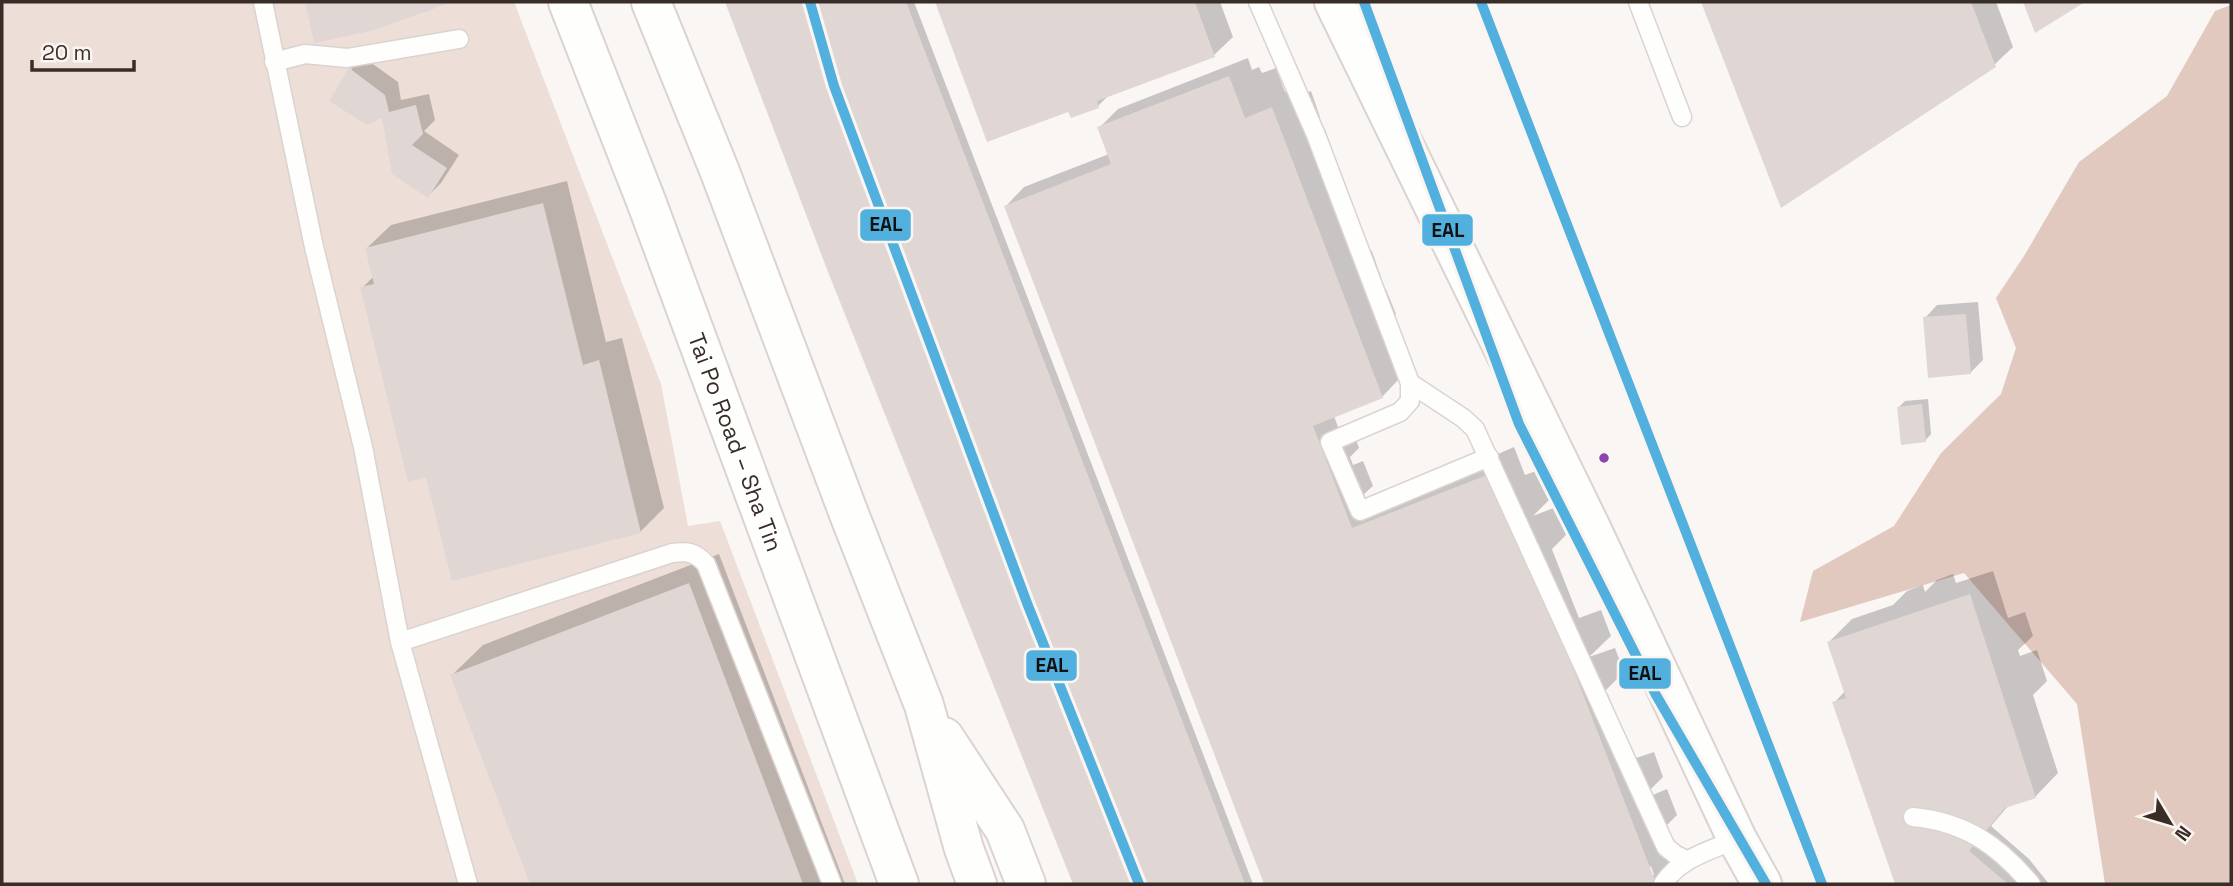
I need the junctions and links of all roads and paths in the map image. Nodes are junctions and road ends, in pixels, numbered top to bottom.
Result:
1 (263, 2) edge
2 (568, 2) edge
3 (651, 2) edge
4 (1258, 2) edge
5 (1334, 2) edge
6 (1638, 2) edge
7 (458, 39) dead end
8 (274, 62) junction
9 (1682, 117) dead end
10 (1410, 383) junction
11 (1489, 457) junction
12 (400, 642) junction
13 (924, 705) junction
14 (1913, 817) dead end
15 (1737, 839) junction
16 (1666, 847) junction
17 (1686, 860) junction
18 (1664, 882) edge
19 (468, 884) edge
20 (832, 884) edge
21 (899, 884) edge
22 (977, 884) edge
23 (1026, 884) edge
24 (1762, 884) edge
25 (2031, 884) edge

1 - 8 lane
2 - 21 main road, Tai Po Road – Sha Tin
3 - 13 main road
4 - 10 lane
5 - 15 main road
6 - 9 lane
7 - 8 lane
8 - 12 lane
10 - 11 lane
10 - 11 lane
11 - 16 lane
12 - 19 lane
12 - 20 lane
13 - 22 main road
13 - 23 main road
14 - 25 lane
15 - 17 lane
15 - 24 main road
16 - 17 lane
16 - 18 lane
17 - 18 lane

